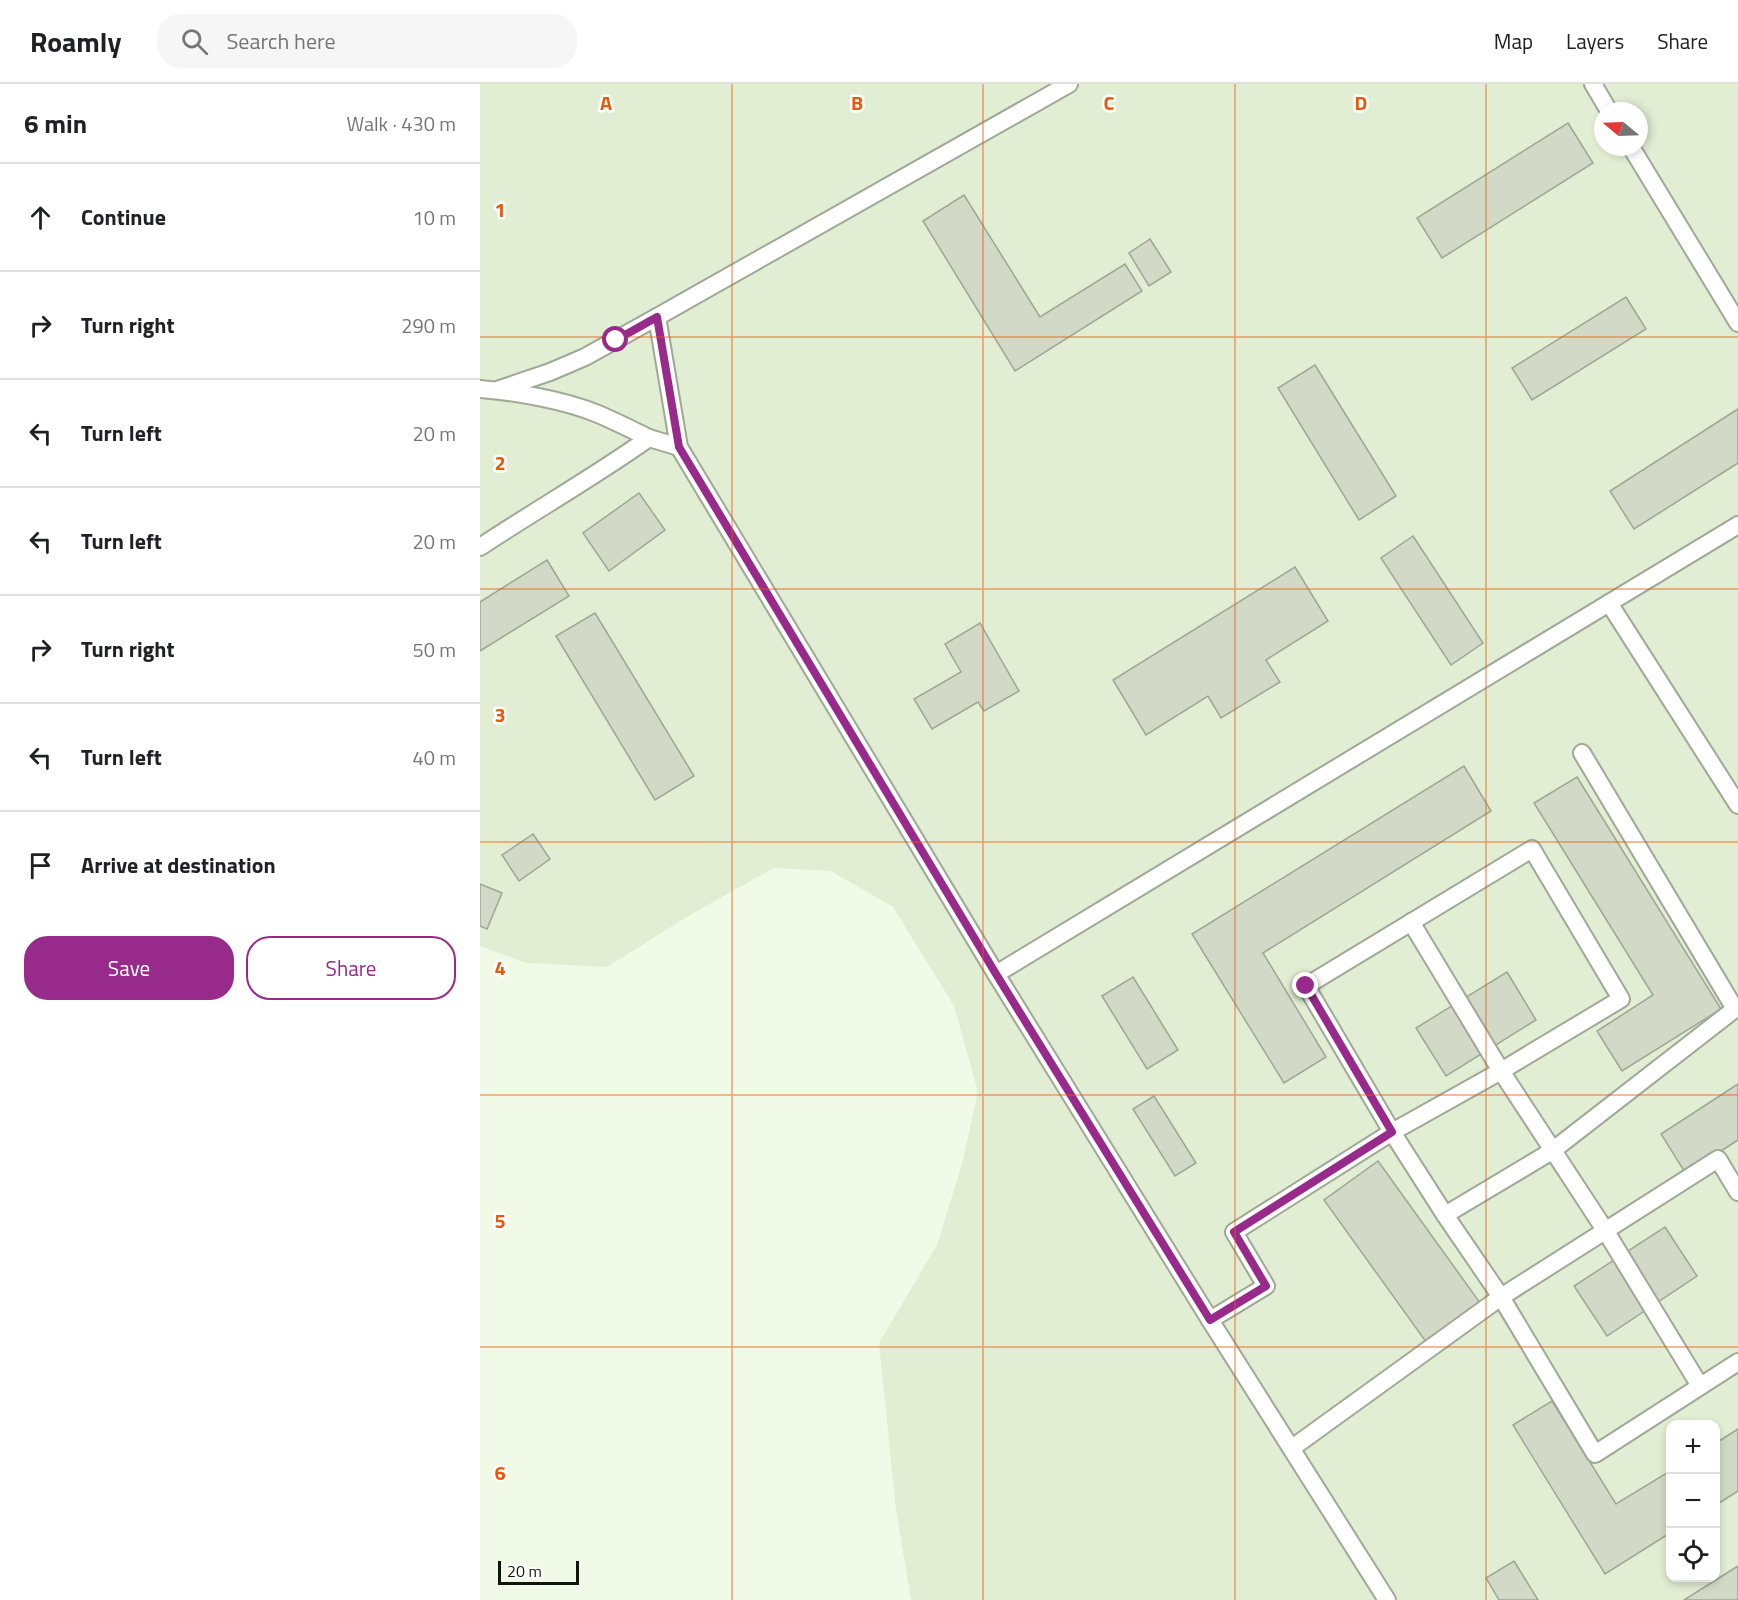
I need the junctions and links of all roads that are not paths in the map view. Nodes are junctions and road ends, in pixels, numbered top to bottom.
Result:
1 (1069, 84) edge
2 (1593, 84) edge
3 (1604, 102) edge
4 (1636, 156) edge
5 (657, 317) junction
6 (1738, 323) edge
7 (488, 390) edge
8 (649, 438) junction
9 (679, 447) junction
10 (1738, 525) edge
11 (480, 547) edge
12 (1609, 603) junction
13 (1582, 753) dead end
14 (1738, 805) edge
15 (1411, 922) junction
16 (996, 974) junction
17 (1737, 1011) edge
18 (1501, 1071) junction
19 (1392, 1132) junction
20 (1552, 1151) junction
21 (1738, 1192) edge
22 (1445, 1215) junction
23 (1605, 1230) junction
24 (1501, 1297) junction
25 (1210, 1320) junction
26 (1738, 1362) edge
27 (1700, 1386) junction
28 (1292, 1448) junction
29 (1388, 1600) edge

1 - 5 lane
2 - 3 lane
4 - 6 lane
5 - 7 lane
5 - 9 lane
7 - 8 lane
8 - 9 lane
8 - 11 lane
9 - 16 lane
10 - 12 lane
12 - 14 lane
12 - 16 lane
13 - 17 lane
15 - 18 lane
15 - 18 lane
15 - 19 lane
16 - 25 lane
17 - 20 lane
18 - 19 lane
18 - 20 lane
19 - 22 lane
19 - 25 lane
20 - 22 lane
20 - 23 lane
21 - 23 lane
22 - 24 lane
23 - 24 lane
23 - 27 lane
24 - 27 lane
24 - 28 lane
25 - 28 lane
26 - 27 lane
28 - 29 lane

